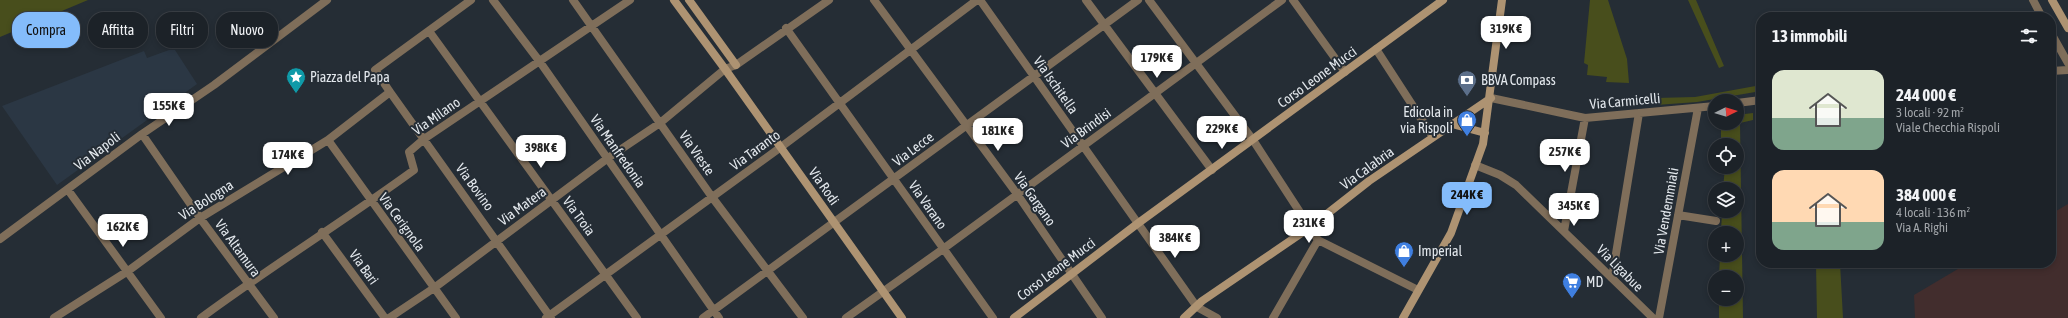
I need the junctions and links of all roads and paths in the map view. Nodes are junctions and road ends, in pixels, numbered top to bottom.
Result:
1 (327, 0) edge
2 (471, 0) edge
3 (493, 0) edge
4 (573, 0) edge
5 (630, 0) edge
6 (674, 0) edge
7 (689, 0) edge
8 (874, 0) edge
9 (977, 0) edge
10 (980, 0) edge
11 (1086, 0) edge
12 (1138, 0) edge
13 (1149, 0) edge
14 (1282, 0) edge
15 (1293, 0) edge
16 (1443, 0) edge
17 (1502, 0) edge
18 (2033, 0) edge
19 (2052, 0) edge
20 (826, 2) edge
21 (2039, 12) edge
22 (1104, 24) junction
23 (591, 26) junction
24 (786, 28) junction
25 (2068, 28) edge
26 (429, 31) junction
27 (2056, 41) edge
28 (910, 49) junction
29 (1376, 49) junction
30 (540, 62) junction
31 (1196, 63) junction
32 (2068, 63) edge
33 (736, 65) junction
34 (726, 70) junction
35 (2068, 70) edge
36 (2056, 71) edge
37 (1345, 72) junction
38 (1034, 77) junction
39 (390, 92) junction
40 (1155, 93) junction
41 (1491, 98) junction
42 (480, 101) junction
43 (1756, 101) edge
44 (1744, 102) edge
45 (839, 103) junction
46 (1708, 107) edge
47 (1698, 108) junction
48 (1639, 113) junction
49 (1585, 118) junction
50 (660, 123) junction
51 (1452, 124) junction
52 (966, 125) junction
53 (1485, 133) junction
54 (142, 134) junction
55 (1433, 137) junction
56 (424, 139) junction
57 (328, 140) junction
58 (1253, 140) junction
59 (1083, 146) junction
60 (781, 147) junction
61 (608, 158) junction
62 (1475, 165) junction
63 (1212, 170) junction
64 (894, 179) junction
65 (68, 190) junction
66 (1017, 194) junction
67 (712, 197) junction
68 (372, 201) junction
69 (552, 201) junction
70 (1678, 215) junction
71 (200, 218) junction
72 (1716, 221) dead end
73 (834, 223) junction
74 (1138, 224) junction
75 (1309, 228) junction
76 (1564, 231) junction
77 (322, 232) junction
78 (660, 235) junction
79 (0, 239) edge
80 (497, 240) junction
81 (1318, 240) junction
82 (943, 249) junction
83 (128, 271) junction
84 (769, 271) junction
85 (1071, 274) junction
86 (606, 275) junction
87 (1612, 278) junction
88 (248, 284) junction
89 (434, 288) junction
90 (1418, 290) junction
91 (883, 291) junction
92 (1196, 307) junction
93 (714, 310) junction
94 (549, 317) edge
95 (54, 318) edge
96 (162, 318) edge
97 (201, 318) edge
98 (274, 318) edge
99 (385, 318) edge
100 (389, 318) edge
101 (456, 318) edge
102 (637, 318) edge
103 (703, 318) edge
104 (719, 318) edge
105 (803, 318) edge
106 (846, 318) edge
107 (902, 318) edge
108 (992, 318) edge
109 (1014, 318) edge
110 (1102, 318) edge
111 (1184, 318) edge
112 (1217, 318) edge
113 (1273, 318) edge
114 (1403, 318) edge
115 (1653, 318) edge
116 (1659, 318) edge

1 - 54 street, Via Napoli
2 - 26 street
3 - 30 street, Via Manfredonia
4 - 23 street, Via Vieste
5 - 23 street, Via Milano
6 - 34 street, Via Rodi
7 - 33 street
8 - 28 street, Via Gargano
9 - 28 street, Via Taranto
10 - 38 street, Via Ischitella
11 - 22 street
12 - 22 street, Via Lecce
13 - 31 street
14 - 31 street, Via Brindisi
15 - 37 street
16 - 29 street, Corso Leone Mucci
17 - 41 street
18 - 21 street
19 - 25 street
20 - 24 street, Via Matera
22 - 38 street, Via Lecce
22 - 40 street
23 - 30 street, Via Milano
23 - 50 street, Via Vieste
24 - 33 street, Via Matera
24 - 45 street, Via Varano
26 - 39 street
26 - 42 street, Via Troia
27 - 32 street
28 - 45 street, Via Taranto
28 - 52 street, Via Gargano
29 - 37 street, Corso Leone Mucci
29 - 55 street
30 - 42 street, Via Milano
30 - 61 street, Via Manfredonia
31 - 40 street, Via Brindisi
31 - 58 street
33 - 34 street, Via Matera
34 - 50 street, Via Matera
34 - 60 street, Via Rodi
35 - 36 street
37 - 58 street, Corso Leone Mucci
38 - 52 street, Via Lecce
38 - 59 street, Via Ischitella
39 - 56 street, Via Bovino
39 - 57 street, Via Bologna
40 - 59 street, Via Brindisi
40 - 63 street
41 - 49 street, Via Carmicelli
41 - 51 street, Via Calabria
41 - 53 street
42 - 56 street, Via Milano
42 - 69 street, Via Troia
43 - 44 street
45 - 60 street, Via Taranto
45 - 64 street, Via Varano
46 - 47 street, Via Carmicelli
47 - 48 street, Via Carmicelli
47 - 70 street, Via Vendemmiali
48 - 49 street, Via Carmicelli
48 - 87 street
49 - 76 street
50 - 61 street, Via Matera
50 - 67 street, Via Vieste
51 - 53 street
51 - 55 street, Via Calabria
52 - 64 street, Via Lecce
52 - 66 street, Via Gargano
53 - 62 street
54 - 65 street, Via Napoli
54 - 71 street, Via Altamura
55 - 75 street, Via Calabria
56 - 68 street, Via Milano
56 - 80 street, Via Bovino
57 - 68 street, Via Cerignola
57 - 71 street, Via Bologna
58 - 63 street, Corso Leone Mucci
58 - 75 street
59 - 66 street, Via Brindisi
59 - 74 street, Via Ischitella
60 - 67 street, Via Taranto
60 - 73 street, Via Rodi
61 - 69 street, Via Matera
61 - 78 street, Via Manfredonia
62 - 76 street, Via Ligabue
62 - 90 street
63 - 74 street, Corso Leone Mucci
64 - 73 street, Via Lecce
64 - 82 street, Via Varano
65 - 79 street, Via Napoli
65 - 83 street
66 - 82 street, Via Brindisi
66 - 85 street, Via Gargano
67 - 78 street, Via Taranto
67 - 84 street, Via Vieste
68 - 77 street, Via Milano
68 - 89 street, Via Cerignola
69 - 80 street, Via Matera
69 - 86 street, Via Troia
70 - 72 street
70 - 116 street, Via Vendemmiali
71 - 83 street, Via Bologna
71 - 88 street, Via Altamura
73 - 84 street, Via Lecce
73 - 91 street, Via Rodi
74 - 85 street, Corso Leone Mucci
74 - 92 street, Via Ischitella
75 - 81 street
75 - 92 street, Via Calabria
76 - 87 street, Via Ligabue
77 - 88 street, Via Milano
77 - 99 street, Via Bari
78 - 86 street, Via Taranto
78 - 93 street, Via Manfredonia
80 - 89 street, Via Matera
80 - 94 street, Via Bovino
81 - 90 street
81 - 113 street
82 - 91 street, Via Brindisi
82 - 108 street, Via Varano
83 - 95 street, Via Bologna
83 - 96 street
84 - 93 street, Via Lecce
84 - 105 street, Via Vieste
85 - 109 street, Corso Leone Mucci
85 - 110 street, Via Gargano
86 - 94 street, Via Taranto
86 - 102 street, Via Troia
87 - 115 street, Via Ligabue
88 - 97 street, Via Milano
88 - 98 street, Via Altamura
89 - 100 street, Via Matera
89 - 101 street, Via Cerignola
90 - 114 street
91 - 106 street, Via Brindisi
91 - 107 street, Via Rodi
92 - 111 street, Via Calabria
92 - 112 street
93 - 103 street, Via Lecce
93 - 104 street, Via Manfredonia

